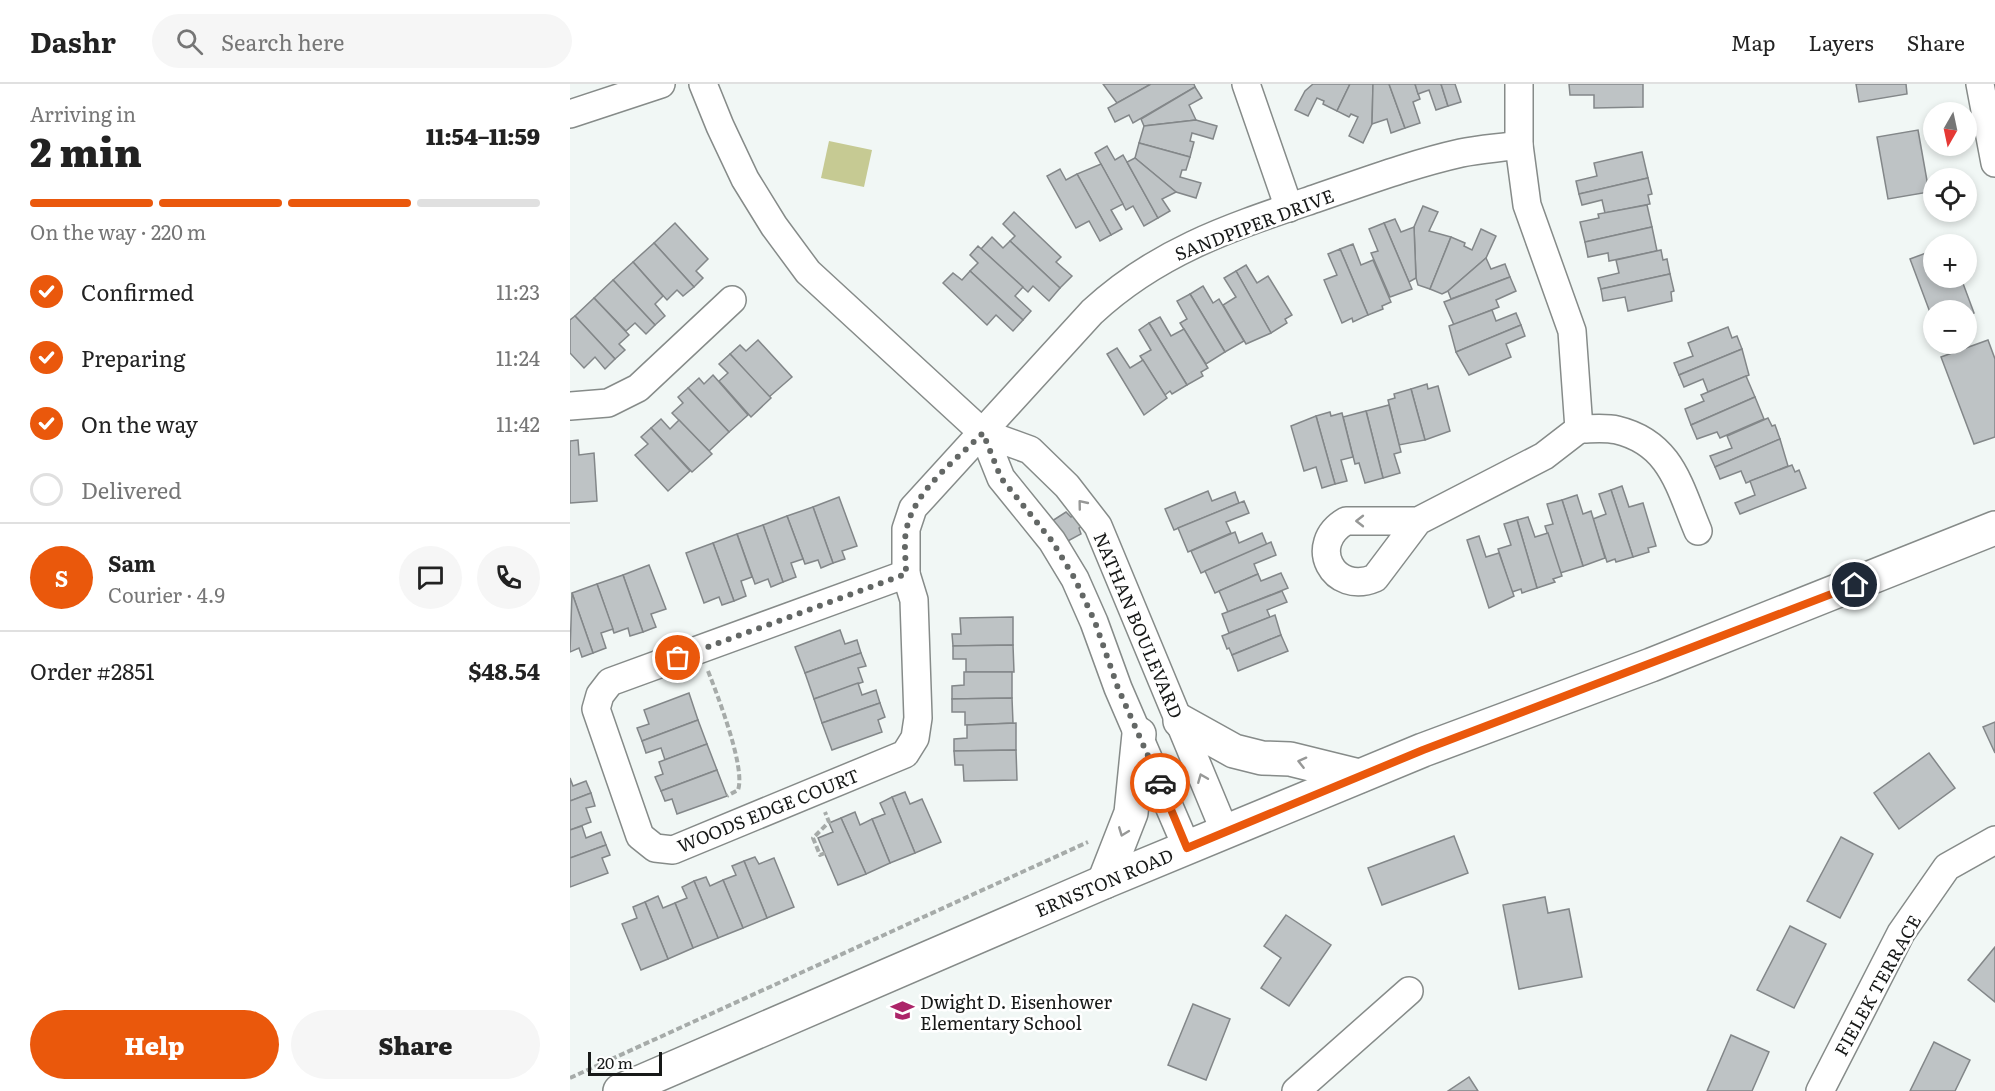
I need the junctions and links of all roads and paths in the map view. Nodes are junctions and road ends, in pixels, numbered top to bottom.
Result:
1 (661, 84) edge
2 (704, 84) edge
3 (1246, 84) edge
4 (1519, 84) edge
5 (1980, 84) edge
6 (570, 114) edge
7 (1519, 145) junction
8 (1995, 163) edge
9 (1289, 208) junction
10 (732, 300) dead end
11 (570, 406) edge
12 (1579, 429) junction
13 (983, 433) junction
14 (1418, 521) dead end
15 (1995, 528) edge
16 (1698, 531) dead end
17 (906, 574) junction
18 (700, 649) junction
19 (1180, 721) junction
20 (1139, 734) junction
21 (1359, 776) junction
22 (817, 790) junction
23 (727, 796) dead end
24 (1225, 832) junction
25 (1995, 840) edge
26 (1091, 841) dead end
27 (1187, 848) junction
28 (825, 853) dead end
29 (1104, 882) junction
30 (1409, 991) dead end
31 (570, 1078) edge
32 (620, 1091) edge
33 (1296, 1091) edge
34 (1820, 1091) edge

1 - 6 street
2 - 13 street, NATHAN BOULEVARD
3 - 9 street
4 - 7 street
5 - 8 street
7 - 9 street, SANDPIPER DRIVE
7 - 12 street
9 - 13 street, SANDPIPER DRIVE
10 - 11 street
12 - 14 street
12 - 16 street
13 - 17 street, WOODS EDGE COURT
19 -> 13 street, NATHAN BOULEVARD
13 - 20 street, NATHAN BOULEVARD
15 - 21 street, ERNSTON ROAD
17 - 18 street, WOODS EDGE COURT
17 - 22 street, WOODS EDGE COURT
18 - 22 street, WOODS EDGE COURT
18 - 23 path
21 -> 19 street
24 -> 19 street, NATHAN BOULEVARD
20 - 27 street, NATHAN BOULEVARD
20 -> 29 street
21 - 24 street, ERNSTON ROAD
22 - 28 path
24 - 27 street, ERNSTON ROAD
25 - 34 street, FIELEK TERRACE
26 - 31 path
27 - 29 street, ERNSTON ROAD
29 - 32 street, ERNSTON ROAD
30 - 33 street

